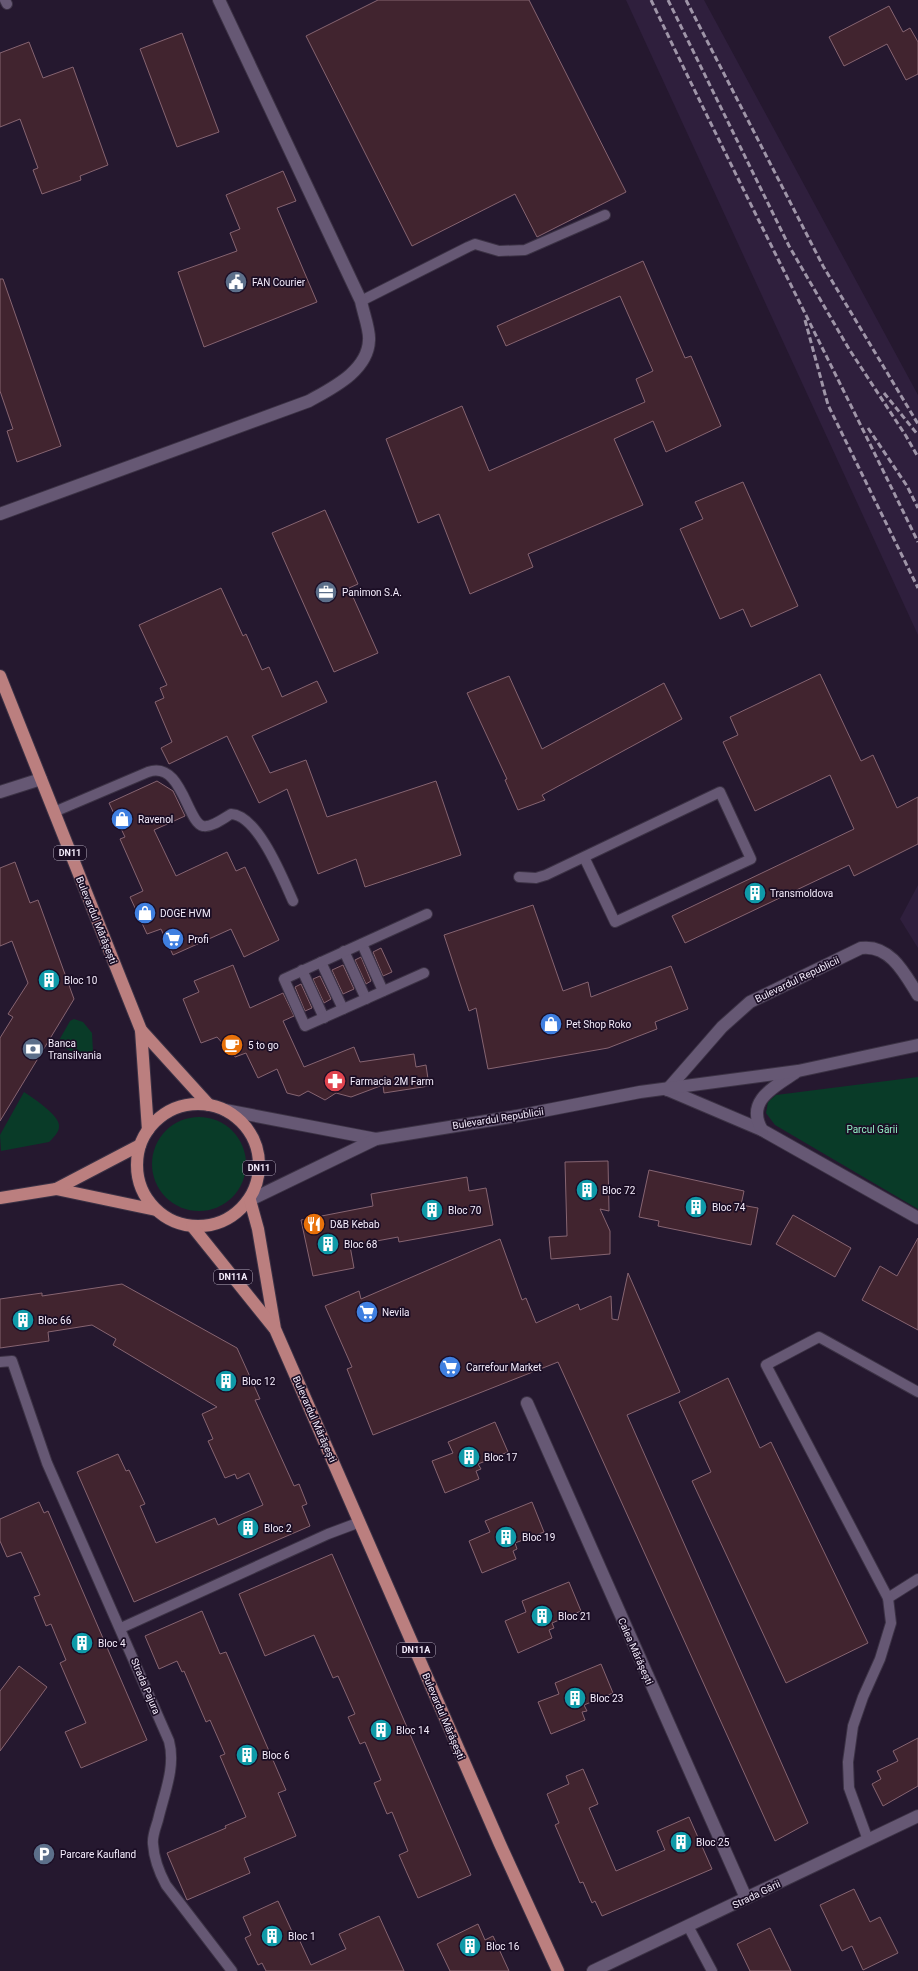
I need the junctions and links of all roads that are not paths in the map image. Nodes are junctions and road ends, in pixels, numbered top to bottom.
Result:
1 (219, 0) edge
2 (605, 215) dead end
3 (361, 301) junction
4 (0, 514) edge
5 (0, 676) edge
6 (41, 779) junction
7 (0, 792) edge
8 (54, 812) junction
9 (584, 857) junction
10 (519, 877) dead end
11 (294, 901) dead end
12 (427, 914) dead end
13 (362, 944) junction
14 (344, 951) junction
15 (321, 962) junction
16 (302, 970) junction
17 (424, 973) dead end
18 (383, 991) junction
19 (918, 995) edge
20 (366, 999) junction
21 (343, 1009) junction
22 (324, 1018) junction
23 (141, 1030) junction
24 (918, 1045) edge
25 (798, 1071) junction
26 (667, 1090) junction
27 (209, 1105) junction
28 (225, 1110) junction
29 (148, 1130) junction
30 (762, 1130) junction
31 (376, 1139) junction
32 (140, 1145) junction
33 (56, 1189) junction
34 (0, 1198) edge
35 (250, 1200) junction
36 (156, 1210) junction
37 (918, 1218) edge
38 (192, 1226) junction
39 (275, 1329) junction
40 (0, 1362) edge
41 (918, 1392) edge
42 (526, 1403) dead end
43 (360, 1522) junction
44 (918, 1580) edge
45 (888, 1598) junction
46 (120, 1628) junction
47 (918, 1816) edge
48 (868, 1840) junction
49 (746, 1898) junction
50 (688, 1926) junction
51 (232, 1971) edge
52 (558, 1971) edge
53 (593, 1971) edge
54 (712, 1971) edge

1 - 3 street
2 - 3 lane
3 - 4 street
5 - 6 main road, Bulevardul Mărășești / DN11
6 - 7 street
6 - 8 main road, Bulevardul Mărășești / DN11
8 - 11 lane
8 - 23 main road, Bulevardul Mărășești / DN11
9 - 9 lane
9 - 10 lane
12 - 13 lane
13 - 14 lane
13 - 18 lane
14 - 15 lane
14 - 20 lane
15 - 16 lane
15 - 21 lane
16 - 22 lane
16 - 22 lane
17 - 18 lane
18 - 20 lane
19 - 26 street, Bulevardul Republicii
20 - 21 lane
21 - 22 lane
23 - 27 main road, Bulevardul Mărășești / DN11
23 - 29 main road, Bulevardul Mărășești / DN11
24 - 25 street, Bulevardul Republicii
25 - 26 street, Bulevardul Republicii
25 - 30 street
26 - 30 street, Bulevardul Republicii
26 - 31 street, Bulevardul Republicii
27 - 28 main road, DN11
27 - 29 main road, DN11
28 - 31 street, Bulevardul Republicii
28 - 35 main road, DN11
29 - 32 main road, DN11
30 - 37 street, Bulevardul Republicii
31 - 35 street, Bulevardul Republicii
32 - 33 main road, DN11
32 - 36 main road, DN11
33 - 34 main road, DN11
33 - 36 main road, DN11
35 - 38 main road, DN11
35 - 39 main road, Bulevardul Mărășești
36 - 38 main road, DN11
38 - 39 main road, Bulevardul Mărășești / DN11A
39 - 43 main road, Bulevardul Mărășești / DN11A
40 - 46 lane, Strada Pajura
41 - 45 lane
42 - 49 street, Calea Mărășești
43 - 46 lane
43 - 52 main road, Bulevardul Mărășești / DN11A
44 - 45 lane
45 - 48 lane
46 - 51 lane, Strada Pajura
47 - 48 street, Strada Gării
48 - 49 street, Strada Gării
49 - 50 street, Strada Gării
50 - 53 street, Strada Gării
50 - 54 lane

